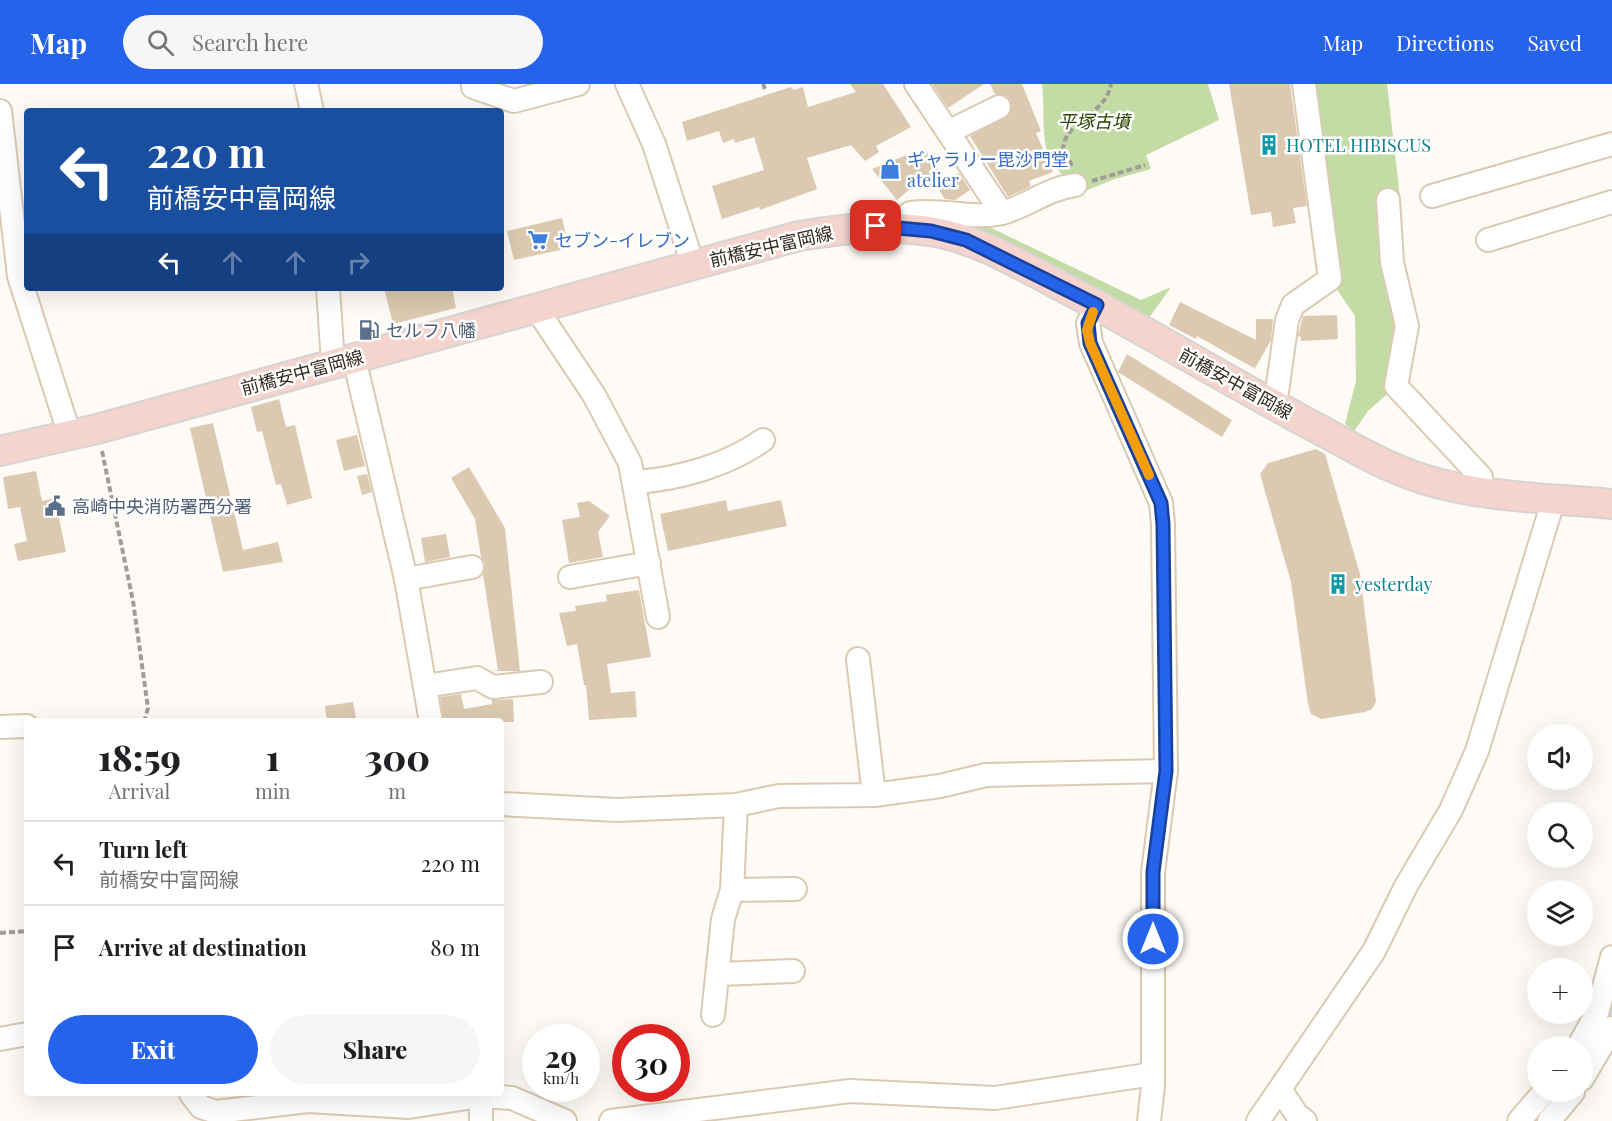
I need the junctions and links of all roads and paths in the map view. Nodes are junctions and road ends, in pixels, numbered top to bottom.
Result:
1 (306, 84) edge
2 (473, 84) edge
3 (578, 84) edge
4 (627, 84) edge
5 (916, 84) edge
6 (1111, 84) edge
7 (1304, 84) edge
8 (999, 107) dead end
9 (311, 108) edge
10 (0, 111) edge
11 (948, 132) junction
12 (1612, 144) edge
13 (1145, 165) dead end
14 (1075, 185) junction
15 (1432, 196) dead end
16 (1388, 200) dead end
17 (1612, 202) edge
18 (1002, 213) junction
19 (903, 228) junction
20 (1488, 240) dead end
21 (693, 265) junction
22 (24, 289) edge
23 (25, 291) edge
24 (329, 291) edge
25 (1097, 305) junction
26 (536, 308) junction
27 (343, 360) junction
28 (1275, 406) junction
29 (97, 429) junction
30 (70, 436) junction
31 (763, 440) dead end
32 (0, 451) edge
33 (636, 482) junction
34 (1481, 492) junction
35 (1554, 498) junction
36 (1612, 504) edge
37 (649, 563) junction
38 (472, 567) dead end
39 (570, 577) dead end
40 (406, 579) junction
41 (658, 617) dead end
42 (858, 659) dead end
43 (541, 682) dead end
44 (425, 686) junction
45 (145, 718) edge
46 (430, 718) edge
47 (24, 726) edge
48 (0, 727) edge
49 (1166, 771) junction
50 (874, 795) junction
51 (504, 804) edge
52 (736, 805) junction
53 (732, 890) junction
54 (795, 890) dead end
55 (24, 931) edge
56 (0, 933) edge
57 (1612, 957) edge
58 (793, 971) dead end
59 (718, 974) junction
60 (713, 1015) dead end
61 (1612, 1028) edge
62 (24, 1035) edge
63 (1584, 1036) edge
64 (0, 1039) edge
65 (1593, 1060) edge
66 (1153, 1074) junction
67 (1280, 1089) junction
68 (193, 1096) edge
69 (474, 1096) edge
70 (480, 1096) edge
71 (491, 1096) edge
72 (1535, 1102) edge
73 (1565, 1102) edge
74 (481, 1121) edge
75 (565, 1121) edge
76 (611, 1121) edge
77 (1149, 1121) edge
78 (1258, 1121) edge
79 (1305, 1121) edge
80 (1519, 1121) edge
81 (1549, 1121) edge

1 - 9 street
2 - 3 street
4 - 21 street
5 - 11 street
6 - 14 path
7 - 28 street
8 - 11 street
10 - 22 street
11 - 18 street
12 - 15 street
13 - 14 path
14 - 18 street
16 - 34 street
17 - 20 street
18 - 19 street
19 - 21 main road, 前橋安中富岡線
19 - 25 main road, 前橋安中富岡線
21 - 26 main road, 前橋安中富岡線
23 - 30 street
24 - 27 street
25 - 28 main road, 前橋安中富岡線
25 - 49 street
26 - 27 main road, 前橋安中富岡線
26 - 33 street
27 - 29 main road, 前橋安中富岡線
27 - 40 street
28 - 34 main road, 前橋安中富岡線
29 - 30 main road, 前橋安中富岡線
29 - 45 path
30 - 32 main road, 前橋安中富岡線
31 - 33 street
33 - 37 street
34 - 35 main road, 前橋安中富岡線
35 - 36 main road, 前橋安中富岡線
35 - 67 street
37 - 39 street
37 - 41 street
38 - 40 street
40 - 44 street
42 - 50 street
43 - 44 street
44 - 46 street
47 - 48 street
49 - 50 street
49 - 66 street
50 - 52 street
51 - 52 street
52 - 53 street
53 - 54 street
53 - 59 street
55 - 56 path
57 - 63 street
58 - 59 street
59 - 60 street
61 - 65 street
62 - 64 street
66 - 76 street
66 - 77 street
67 - 78 street
67 - 79 street
68 - 69 street
70 - 74 street
71 - 75 street
72 - 80 street
73 - 81 street

